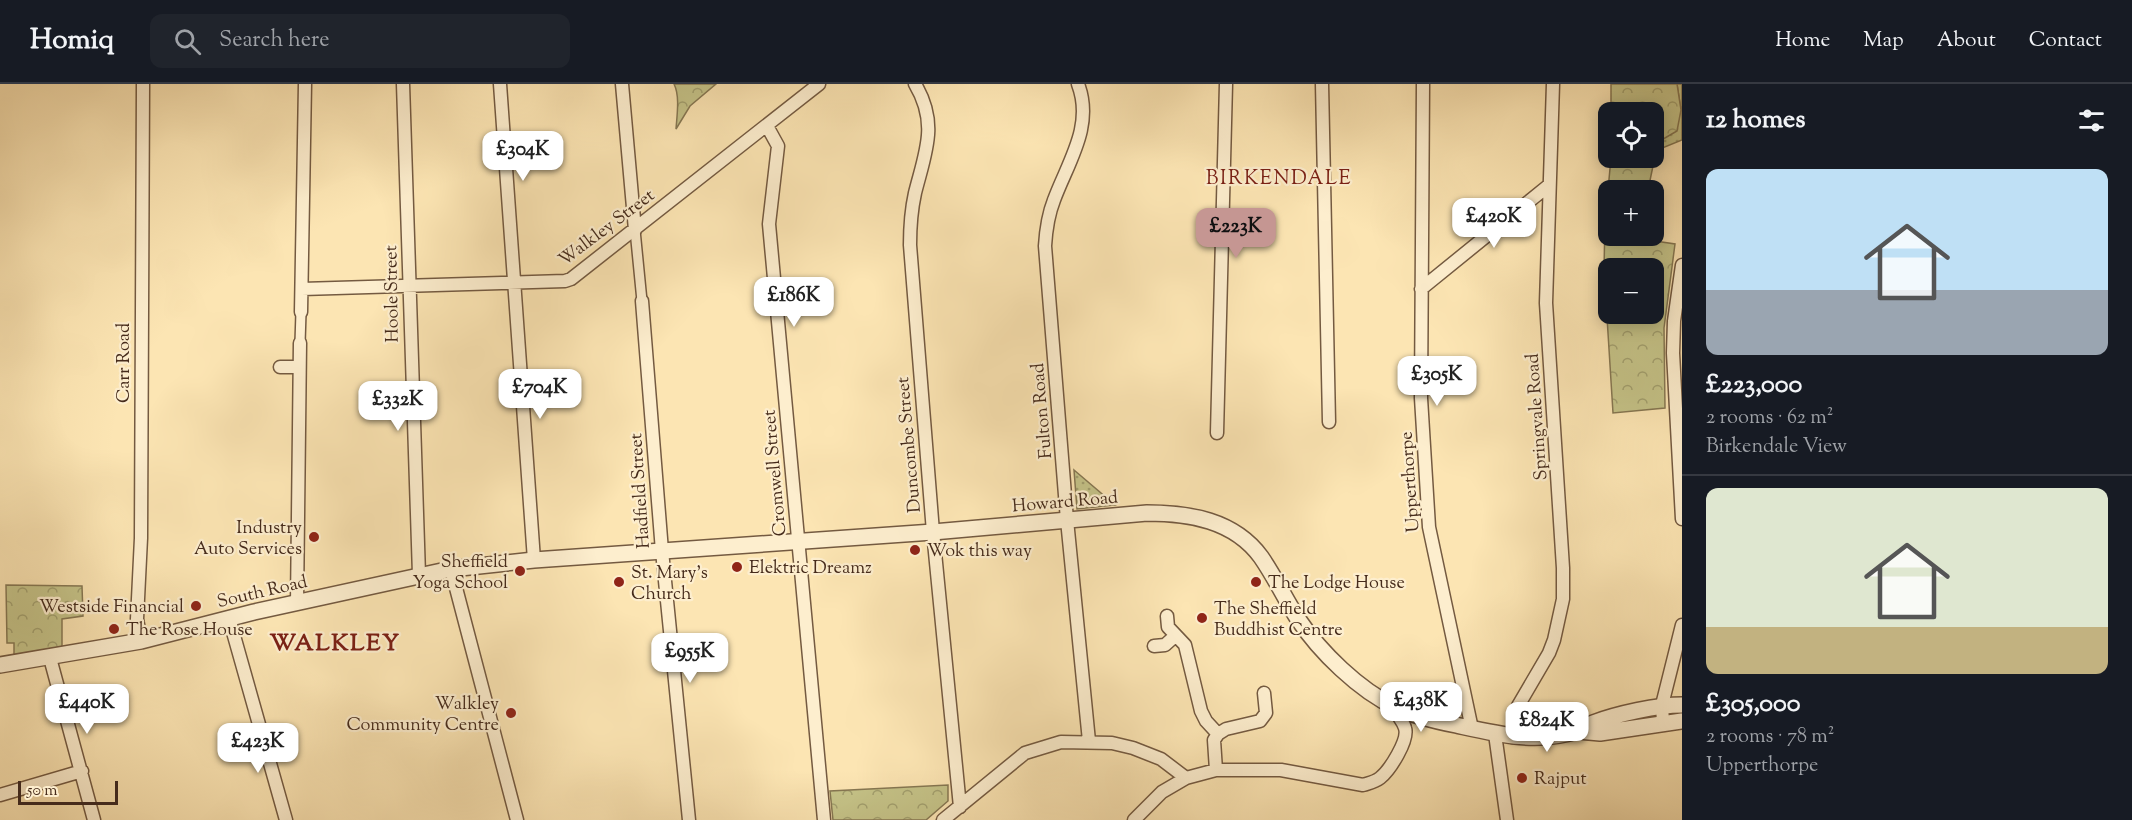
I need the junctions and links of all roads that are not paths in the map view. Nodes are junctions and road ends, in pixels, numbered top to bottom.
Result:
1 (143, 84) edge
2 (305, 84) edge
3 (403, 84) edge
4 (500, 84) edge
5 (622, 84) edge
6 (819, 84) edge
7 (915, 84) edge
8 (1078, 84) edge
9 (1226, 84) edge
10 (1322, 84) edge
11 (1423, 84) edge
12 (1553, 84) edge
13 (767, 126) junction
14 (1548, 186) junction
15 (635, 230) junction
16 (1682, 265) edge
17 (515, 282) junction
18 (410, 286) junction
19 (302, 289) junction
20 (1421, 289) junction
21 (642, 301) joint
22 (301, 312) joint
23 (300, 343) joint
24 (280, 367) dead end
25 (299, 367) junction
26 (1329, 422) dead end
27 (1217, 433) dead end
28 (1682, 519) edge
29 (1067, 520) junction
30 (933, 532) junction
31 (798, 541) junction
32 (662, 551) junction
33 (534, 560) junction
34 (451, 568) junction
35 (419, 575) junction
36 (297, 603) junction
37 (1167, 616) dead end
38 (229, 618) junction
39 (1682, 625) edge
40 (1175, 636) junction
41 (141, 641) junction
42 (1154, 646) dead end
43 (50, 658) junction
44 (0, 665) edge
45 (1264, 693) dead end
46 (1662, 705) junction
47 (1682, 705) edge
48 (1395, 707) junction
49 (1682, 721) edge
50 (1664, 723) junction
51 (1472, 729) junction
52 (1578, 731) junction
53 (1218, 734) junction
54 (1495, 734) junction
55 (1513, 737) junction
56 (1089, 741) junction
57 (1216, 770) junction
58 (82, 771) junction
59 (1186, 778) junction
60 (0, 795) edge
61 (960, 807) junction
62 (94, 820) edge
63 (286, 820) edge
64 (517, 820) edge
65 (689, 820) edge
66 (824, 820) edge
67 (943, 820) edge
68 (1134, 820) edge
69 (1507, 820) edge

1 - 41 street, Carr Road
2 - 19 street
3 - 18 street, Hoole Street
4 - 17 street
5 - 15 street
6 - 13 street, Walkley Street
7 - 30 street, Duncombe Street
8 - 29 street, Fulton Road
9 - 27 street
10 - 26 street
11 - 20 street, Upperthorpe
12 - 14 street, Springvale Road
13 - 15 street, Walkley Street
13 - 31 street, Cromwell Street
14 - 20 street
14 - 55 street, Springvale Road
15 - 17 street, Walkley Street
15 - 21 street, Hadfield Street
16 - 28 street
17 - 18 street, Walkley Street
17 - 33 street
18 - 19 street, Walkley Street
18 - 35 street, Hoole Street
19 - 22 street
20 - 51 street, Upperthorpe
21 - 32 street, Hadfield Street
22 - 23 street
23 - 25 street
24 - 25 street
25 - 36 street
29 - 30 street, Howard Road
29 - 48 street, Howard Road
29 - 56 street, Fulton Road
30 - 31 street, Howard Road
30 - 61 street, Duncombe Street
31 - 32 street, Howard Road
31 - 66 street, Cromwell Street
32 - 33 street, Howard Road
32 - 65 street, Hadfield Street
33 - 34 street, South Road
34 - 35 street, South Road
34 - 64 street
35 - 36 street, South Road
36 - 38 street, South Road
37 - 40 street
38 - 41 street, South Road
38 - 63 street
39 - 46 street
40 - 42 street
40 - 53 street
41 - 43 street, South Road
43 - 44 street, South Road
43 - 58 street
45 - 53 street
46 - 47 street
46 - 50 street
46 - 52 street
48 - 51 street, Howard Road
48 - 57 street
49 - 50 street
50 - 52 street
51 - 54 street, Howard Road
52 - 55 street, Howard Road
53 - 57 street
54 - 55 street, Howard Road
54 - 69 street
56 - 59 street
56 - 61 street
57 - 59 street
58 - 60 street
58 - 62 street
59 - 68 street
61 - 67 street

